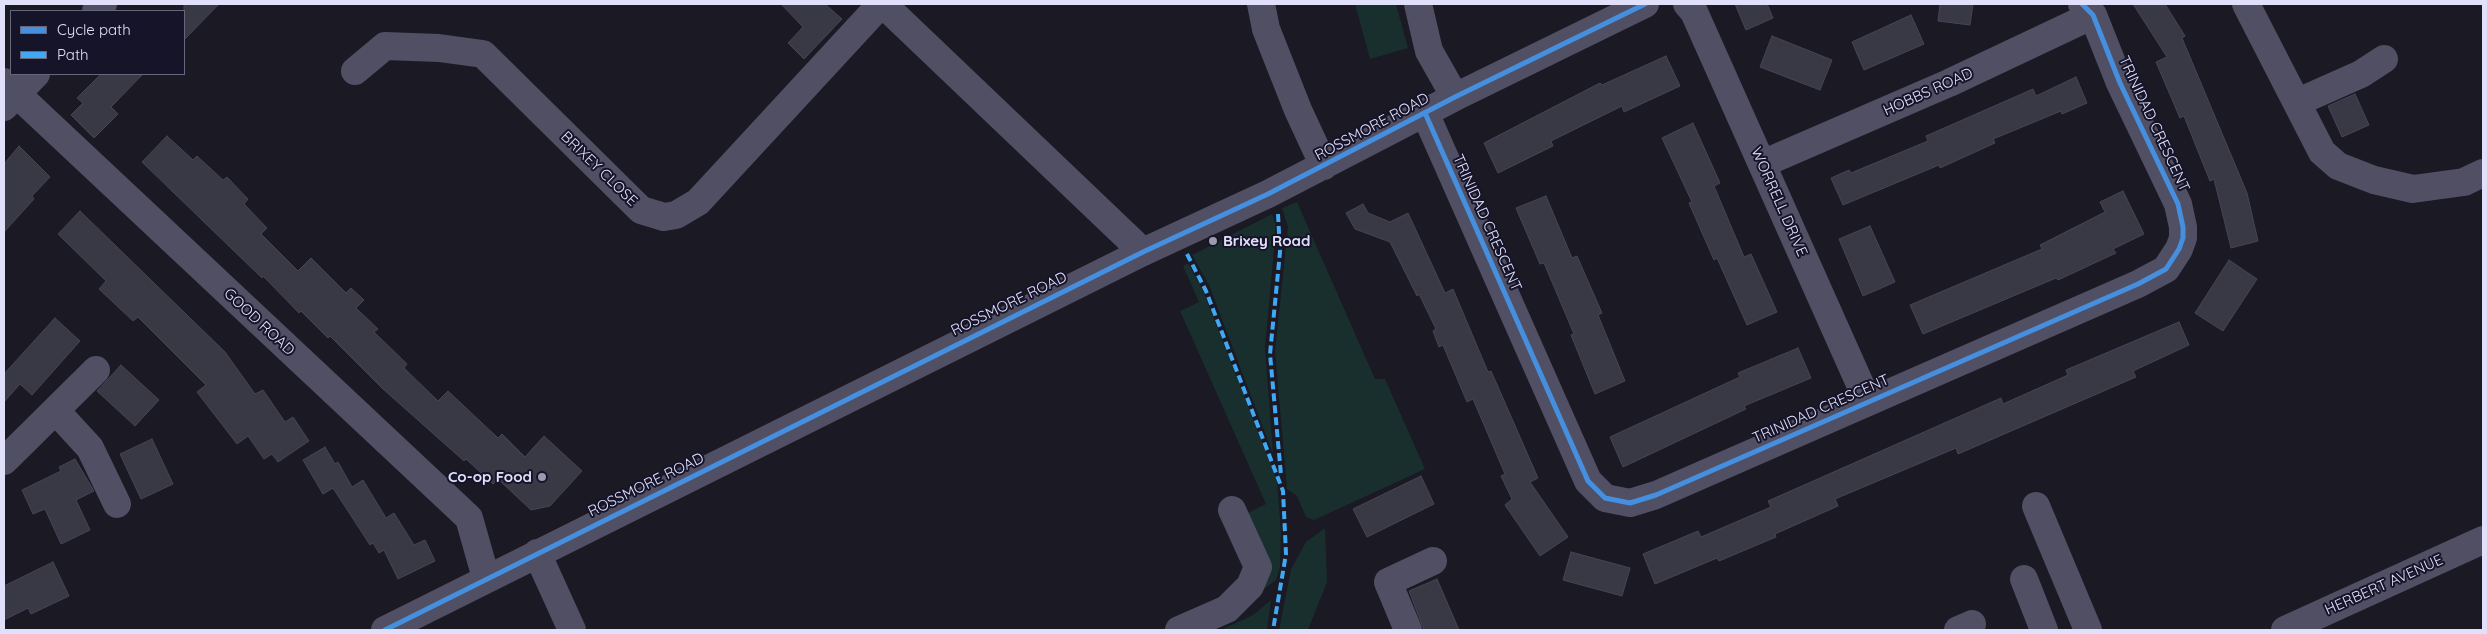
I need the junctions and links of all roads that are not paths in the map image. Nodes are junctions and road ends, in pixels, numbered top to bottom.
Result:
1 (1261, 4) edge
2 (1418, 4) edge
3 (1645, 4) edge
4 (1687, 4) edge
5 (2246, 4) edge
6 (893, 7) edge
7 (2088, 9) edge
8 (2384, 59) dead end
9 (355, 71) dead end
10 (35, 75) edge
11 (8, 94) edge
12 (1456, 97) junction
13 (2298, 102) junction
14 (1425, 113) junction
15 (1762, 164) junction
16 (1324, 166) junction
17 (2483, 173) edge
18 (1143, 252) junction
19 (96, 370) dead end
20 (1868, 402) junction
21 (56, 411) junction
22 (4, 461) edge
23 (117, 504) dead end
24 (2036, 506) dead end
25 (1232, 510) dead end
26 (2483, 540) edge
27 (537, 553) junction
28 (1433, 561) dead end
29 (486, 578) junction
30 (2024, 579) dead end
31 (385, 630) edge
32 (572, 630) edge
33 (1179, 630) edge
34 (1408, 630) edge
35 (2044, 630) edge
36 (2088, 630) edge
37 (2285, 630) edge

1 - 16 street
2 - 12 street
3 - 12 street, ROSSMORE ROAD
4 - 15 street, WORRELL DRIVE
5 - 13 street
6 - 9 street, BRIXEY CLOSE
6 - 18 street
7 - 15 street, HOBBS ROAD
7 - 20 street, TRINIDAD CRESCENT
8 - 13 street
10 - 11 street
11 - 29 street, GOOD ROAD
12 - 14 street, ROSSMORE ROAD
13 - 17 street
14 - 16 street, ROSSMORE ROAD
14 - 20 street, TRINIDAD CRESCENT
15 - 20 street, WORRELL DRIVE
16 - 18 street, ROSSMORE ROAD
18 - 27 street, ROSSMORE ROAD
19 - 21 street
21 - 22 street
21 - 23 street
24 - 36 street
25 - 33 street
26 - 37 street, HERBERT AVENUE
27 - 29 street, ROSSMORE ROAD
27 - 32 street
28 - 34 street
29 - 31 street, ROSSMORE ROAD
30 - 35 street

